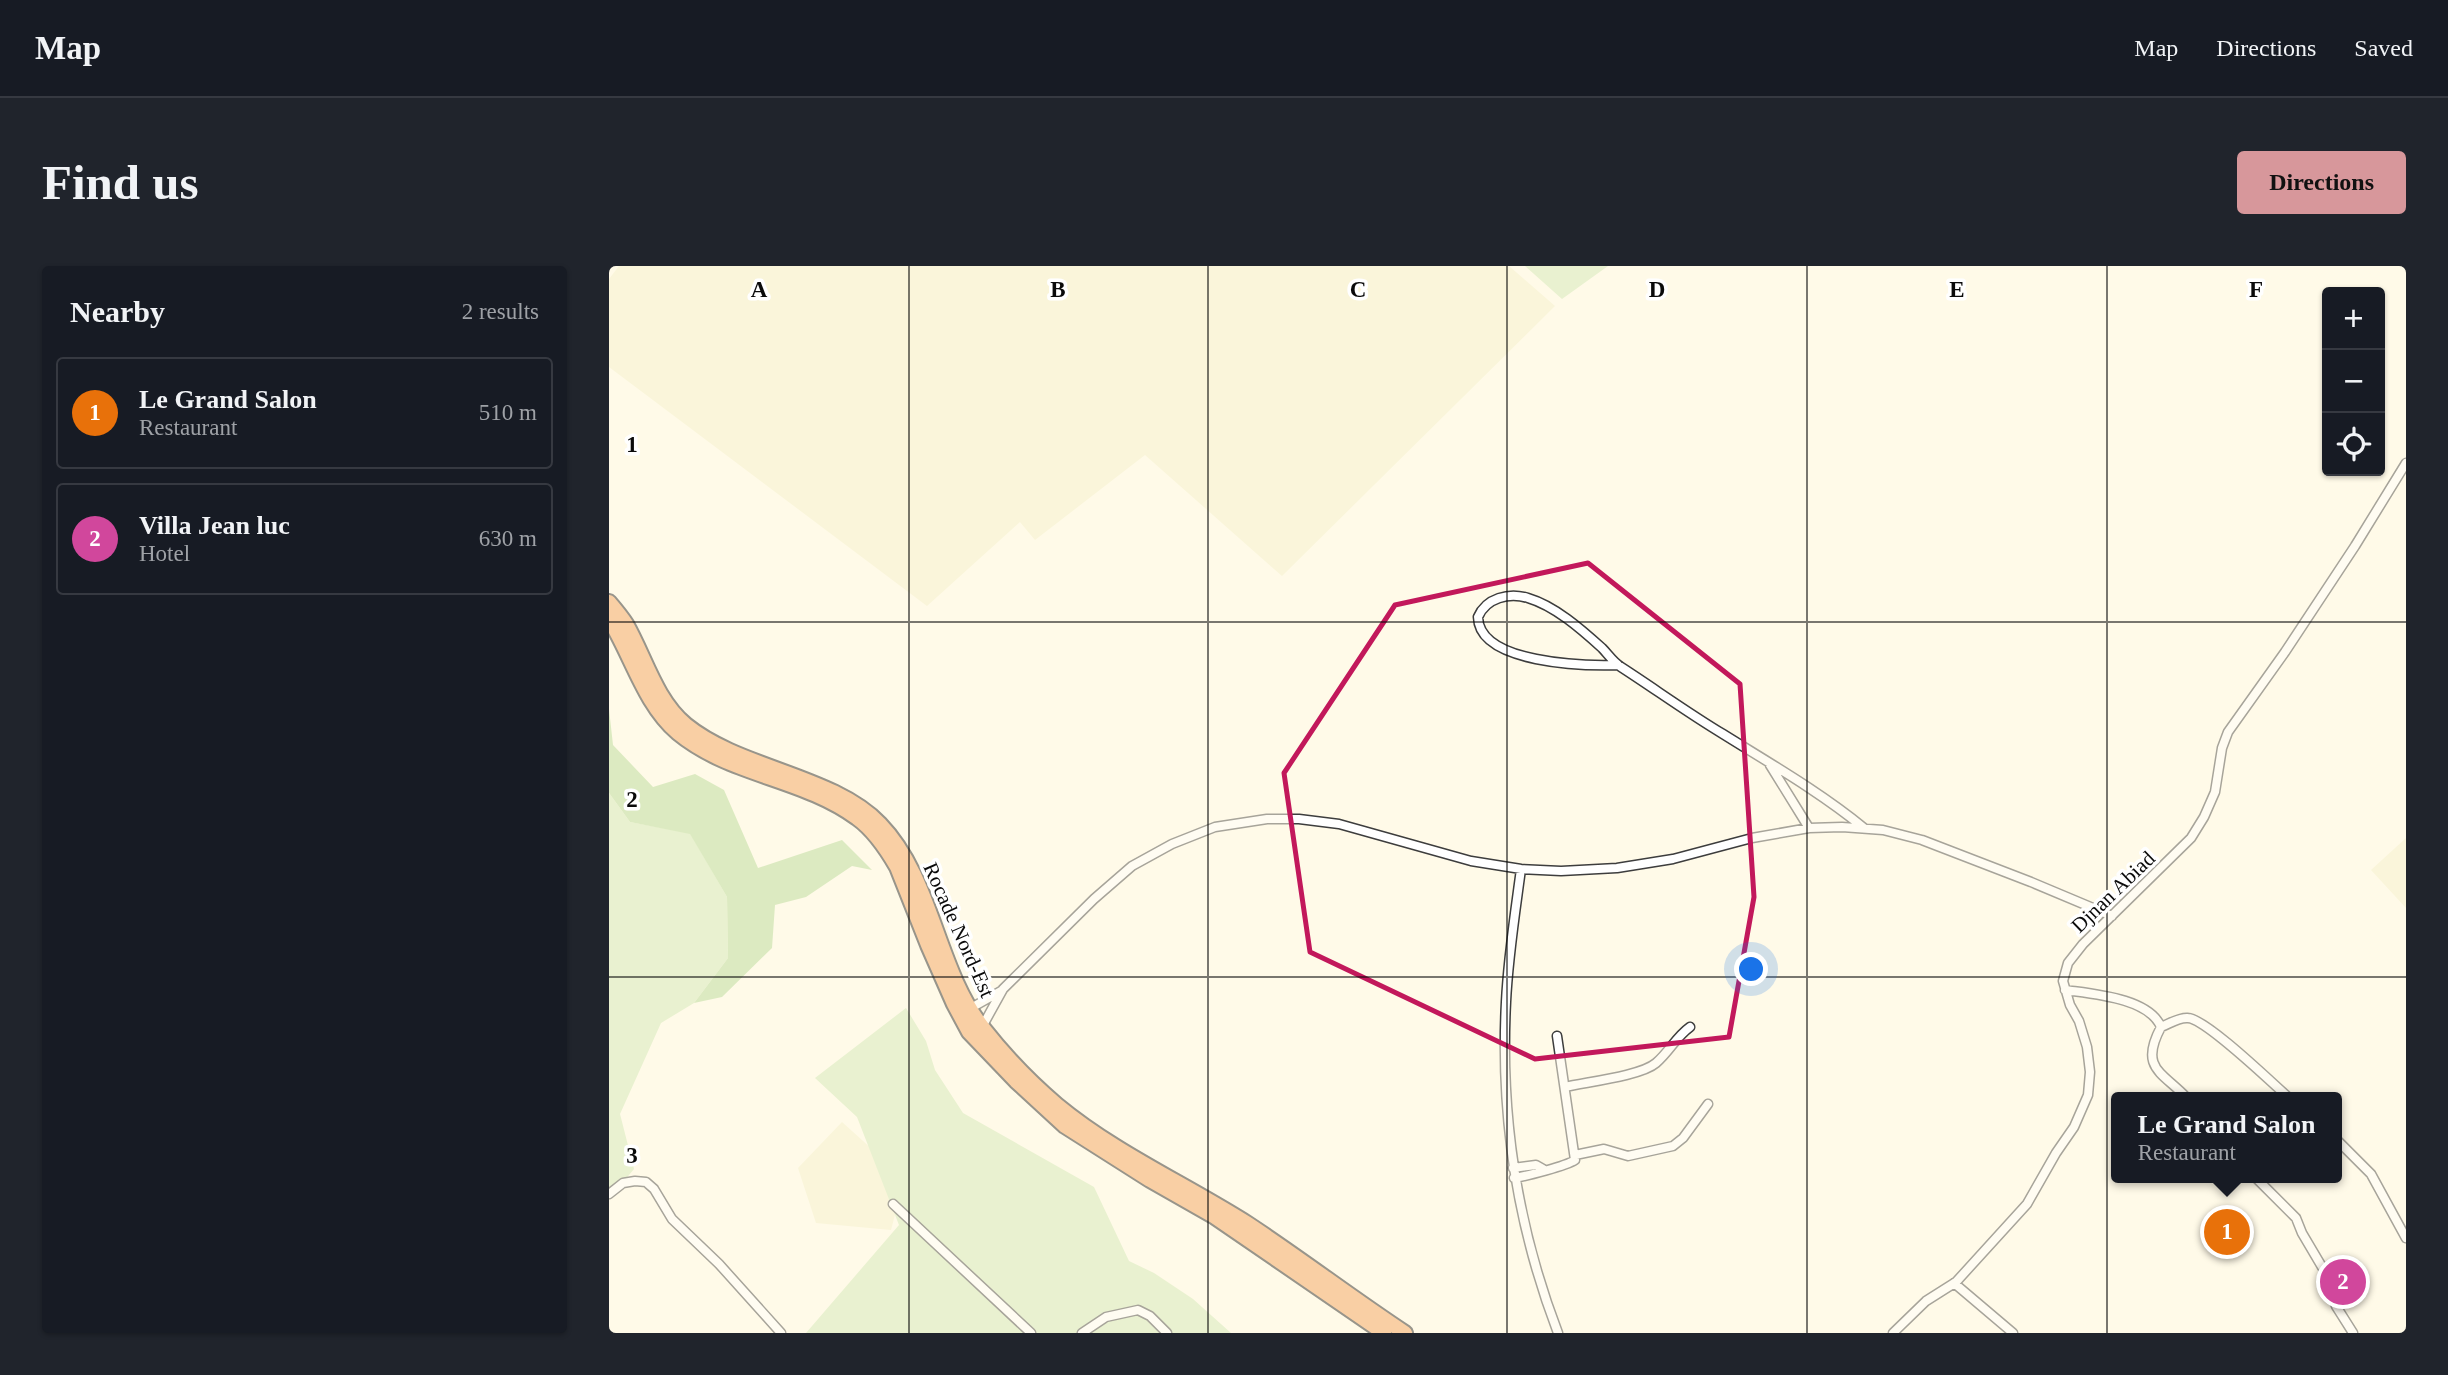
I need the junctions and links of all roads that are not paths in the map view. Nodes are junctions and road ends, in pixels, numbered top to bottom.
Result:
1 (2406, 463) edge
2 (609, 602) edge
3 (609, 619) edge
4 (1618, 665) junction
5 (1770, 763) junction
6 (1809, 828) junction
7 (1864, 828) junction
8 (1521, 869) junction
9 (2112, 916) junction
10 (1003, 989) junction
11 (2065, 990) junction
12 (971, 1008) junction
13 (982, 1027) junction
14 (1690, 1027) dead end
15 (2161, 1027) junction
16 (1557, 1035) dead end
17 (1565, 1087) junction
18 (2180, 1092) edge
19 (2283, 1092) edge
20 (1708, 1104) dead end
21 (2342, 1145) edge
22 (1575, 1155) junction
23 (1513, 1168) junction
24 (1543, 1169) junction
25 (1514, 1178) junction
26 (2261, 1183) edge
27 (609, 1194) edge
28 (893, 1204) dead end
29 (2406, 1238) edge
30 (1954, 1283) junction
31 (781, 1333) edge
32 (1031, 1333) edge
33 (1082, 1333) edge
34 (1167, 1333) edge
35 (1384, 1333) edge
36 (1405, 1333) edge
37 (1558, 1333) edge
38 (1893, 1333) edge
39 (2013, 1333) edge
40 (2353, 1333) edge

1 - 9 street, Djnan Abiad
2 - 12 highway, Rocade Nord-Est
3 - 35 highway, Rocade Nord-Est
4 - 4 street
4 - 5 street
5 - 6 street
5 - 7 street
6 - 7 street
6 - 8 street
7 - 9 street
8 - 10 street
8 - 23 street
9 - 11 street, Djnan Abiad
10 - 12 street
10 - 13 street
11 - 15 street
11 - 30 street
12 - 13 highway, Rocade Nord-Est
13 - 36 highway, Rocade Nord-Est
14 - 17 street
15 - 18 street
15 - 19 street
16 - 17 street
17 - 22 street
20 - 22 street
21 - 29 street
22 - 24 street
23 - 24 street
23 - 25 street
24 - 25 street
25 - 37 street
26 - 40 street
27 - 31 street
28 - 32 street
30 - 38 street
30 - 39 street
33 - 34 street

